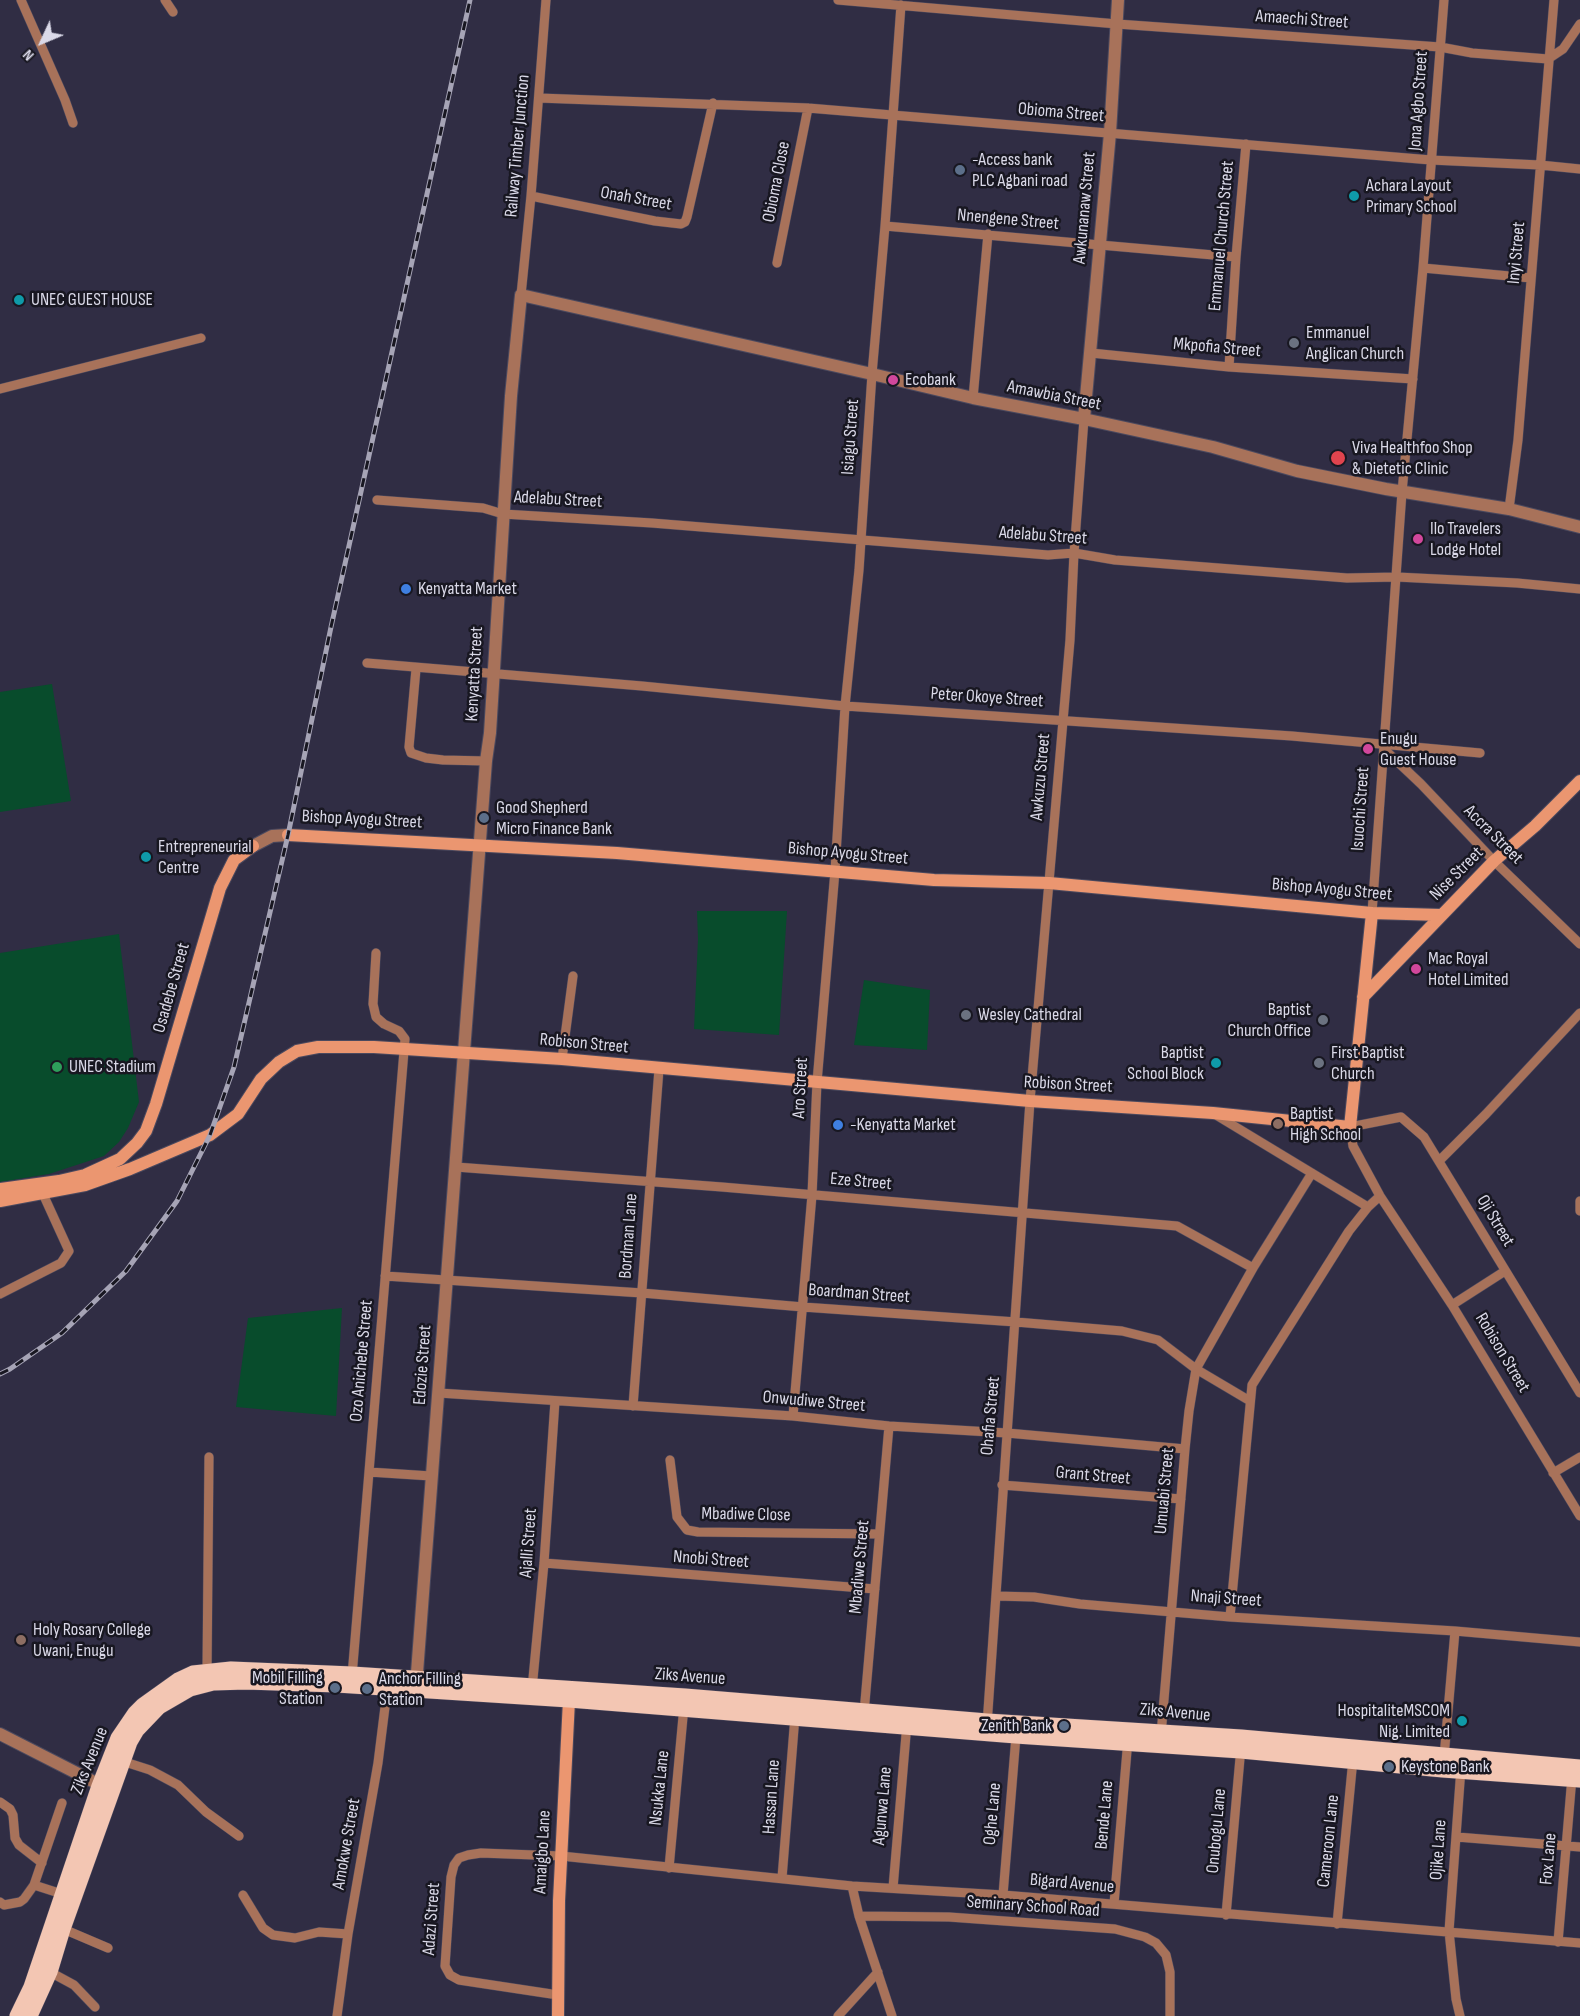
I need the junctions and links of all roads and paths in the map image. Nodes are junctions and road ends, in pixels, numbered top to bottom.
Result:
1 (21, 0) edge
2 (165, 0) edge
3 (546, 0) edge
4 (838, 0) edge
5 (1118, 0) edge
6 (1444, 0) edge
7 (1554, 0) edge
8 (901, 5) junction
9 (173, 12) dead end
10 (1117, 24) junction
11 (1580, 24) edge
12 (1440, 48) junction
13 (1548, 59) junction
14 (538, 98) junction
15 (713, 103) junction
16 (808, 108) junction
17 (891, 116) junction
18 (73, 123) dead end
19 (1110, 133) junction
20 (1246, 144) junction
21 (1431, 160) junction
22 (1540, 165) junction
23 (1580, 169) edge
24 (531, 196) junction
25 (885, 226) junction
26 (987, 234) junction
27 (1100, 244) junction
28 (1236, 257) junction
29 (777, 263) dead end
30 (1423, 268) junction
31 (1531, 278) junction
32 (521, 295) junction
33 (201, 338) dead end
34 (1090, 353) junction
35 (1229, 367) junction
36 (872, 374) junction
37 (1413, 379) junction
38 (0, 389) edge
39 (973, 398) junction
40 (1084, 419) junction
41 (1402, 492) junction
42 (377, 500) dead end
43 (1509, 509) junction
44 (503, 514) junction
45 (1580, 527) edge
46 (860, 539) junction
47 (1074, 553) junction
48 (1397, 577) junction
49 (1580, 589) edge
50 (367, 663) dead end
51 (416, 669) junction
52 (493, 675) junction
53 (846, 706) junction
54 (1062, 720) junction
55 (1384, 746) junction
56 (1480, 753) dead end
57 (486, 761) junction
58 (1580, 781) edge
59 (288, 835) joint
60 (481, 844) junction
61 (253, 846) joint
62 (1494, 861) junction
63 (835, 870) junction
64 (1049, 884) junction
65 (1371, 913) junction
66 (1441, 915) junction
67 (1580, 944) edge
68 (376, 953) dead end
69 (573, 976) dead end
70 (1363, 997) junction
71 (1580, 1013) edge
72 (404, 1050) junction
73 (464, 1054) junction
74 (562, 1059) junction
75 (659, 1069) junction
76 (817, 1082) junction
77 (1030, 1101) junction
78 (1213, 1113) junction
79 (1350, 1127) junction
80 (132, 1150) junction
81 (1439, 1161) junction
82 (138, 1166) junction
83 (456, 1167) junction
84 (1312, 1173) junction
85 (650, 1182) junction
86 (0, 1189) edge
87 (44, 1194) junction
88 (812, 1195) junction
89 (1380, 1196) junction
90 (0, 1201) edge
91 (1580, 1201) edge
92 (1368, 1207) junction
93 (1580, 1211) edge
94 (1022, 1213) junction
95 (1253, 1268) junction
96 (1505, 1271) junction
97 (385, 1276) junction
98 (447, 1279) junction
99 (642, 1293) junction
100 (0, 1294) edge
101 (1452, 1305) junction
102 (803, 1307) junction
103 (1016, 1322) junction
104 (1196, 1369) junction
105 (439, 1393) junction
106 (1580, 1393) edge
107 (555, 1401) junction
108 (1250, 1401) junction
109 (633, 1406) junction
110 (794, 1416) junction
111 (889, 1426) junction
112 (1007, 1433) junction
113 (1185, 1449) junction
114 (209, 1457) dead end
115 (1580, 1457) edge
116 (670, 1460) dead end
117 (369, 1472) junction
118 (1554, 1473) junction
119 (431, 1476) junction
120 (1002, 1485) junction
121 (1181, 1499) junction
122 (1580, 1516) edge
123 (879, 1534) junction
124 (544, 1563) junction
125 (875, 1589) junction
126 (996, 1596) junction
127 (1171, 1612) junction
128 (1230, 1617) junction
129 (1455, 1631) junction
130 (1580, 1642) edge
131 (207, 1671) junction
132 (352, 1680) junction
133 (388, 1682) junction
134 (416, 1685) junction
135 (532, 1692) junction
136 (569, 1694) junction
137 (685, 1703) junction
138 (795, 1712) junction
139 (864, 1717) junction
140 (907, 1721) junction
141 (987, 1727) junction
142 (0, 1734) edge
143 (1016, 1736) junction
144 (1129, 1736) junction
145 (1161, 1738) junction
146 (1241, 1744) junction
147 (1353, 1755) junction
148 (122, 1761) junction
149 (1443, 1763) junction
150 (1461, 1764) junction
151 (1576, 1773) edge
152 (106, 1788) junction
153 (0, 1802) edge
154 (62, 1803) dead end
155 (239, 1836) dead end
156 (1457, 1836) junction
157 (1566, 1846) junction
158 (1580, 1847) edge
159 (561, 1856) junction
160 (42, 1863) junction
161 (669, 1868) junction
162 (782, 1878) junction
163 (34, 1885) junction
164 (852, 1886) junction
165 (893, 1888) junction
166 (62, 1894) junction
167 (243, 1895) dead end
168 (1003, 1895) junction
169 (1114, 1904) junction
170 (1, 1906) edge
171 (1226, 1915) junction
172 (859, 1916) junction
173 (1337, 1924) junction
174 (58, 1927) junction
175 (1449, 1931) junction
176 (348, 1934) junction
177 (1558, 1942) junction
178 (1580, 1943) edge
179 (108, 1948) dead end
180 (50, 1972) junction
181 (878, 1972) junction
182 (558, 1995) junction
183 (95, 2007) dead end
184 (17, 2016) edge
185 (30, 2016) edge
186 (337, 2016) edge
187 (558, 2016) edge
188 (838, 2016) edge
189 (892, 2016) edge
190 (1170, 2016) edge
191 (1460, 2016) edge

1 - 18 street
2 - 9 street
3 - 14 street, Railway Timber Junction
4 - 8 street, Amaechi Street
5 - 10 street, Awkunanaw Street
6 - 12 street, Jona Agbo Street
7 - 13 street, Inyi Street
8 - 10 street, Amaechi Street
8 - 17 street, Isiagu Street
10 - 12 street, Amaechi Street
10 - 19 street, Awkunanaw Street
11 - 13 street
12 - 13 street, Amaechi Street
12 - 21 street, Jona Agbo Street
13 - 22 street, Inyi Street
14 - 15 street, Obioma Street
14 - 24 street, Railway Timber Junction
15 - 16 street, Obioma Street
15 - 24 street, Onah Street
16 - 17 street, Obioma Street
16 - 29 street, Obioma Close
17 - 19 street, Obioma Street
17 - 25 street, Isiagu Street
19 - 20 street, Obioma Street
19 - 27 street, Awkunanaw Street
20 - 21 street, Obioma Street
20 - 28 street, Emmanuel Church Street
21 - 22 street, Obioma Street
21 - 30 street, Jona Agbo Street
22 - 23 street, Obioma Street
22 - 31 street, Inyi Street
24 - 32 street, Railway Timber Junction
25 - 26 street, Nnengene Street
25 - 36 street, Isiagu Street
26 - 27 street, Nnengene Street
26 - 39 street
27 - 28 street, Nnengene Street
27 - 34 street, Awkunanaw Street
28 - 35 street, Emmanuel Church Street
30 - 31 street
30 - 37 street, Jona Agbo Street
31 - 43 street, Inyi Street
32 - 36 street, Amawbia Street
32 - 44 street, Kenyatta Street
33 - 38 street
34 - 35 street, Mkpofia Street
34 - 40 street, Awkunanaw Street
35 - 37 street, Mkpofia Street
36 - 39 street, Amawbia Street
36 - 46 street, Isiagu Street
37 - 41 street, Jona Agbo Street
39 - 40 street, Amawbia Street
40 - 41 street, Amawbia Street
40 - 47 street, Awkuzu Street
41 - 43 street, Amawbia Street
41 - 48 street, Isuochi Street
42 - 44 street, Adelabu Street
43 - 45 street, Amawbia Street
44 - 46 street, Adelabu Street
44 - 52 street, Kenyatta Street
46 - 47 street, Adelabu Street
46 - 53 street, Isiagu Street
47 - 48 street, Adelabu Street
47 - 54 street, Awkuzu Street
48 - 49 street, Adelabu Street
48 - 55 street, Isuochi Street
50 - 51 street, Peter Okoye Street
51 - 52 street, Peter Okoye Street
51 - 57 street
52 - 53 street, Peter Okoye Street
52 - 57 street, Kenyatta Street
53 - 54 street, Peter Okoye Street
53 - 63 street, Isiagu Street
54 - 55 street, Peter Okoye Street
54 - 64 street, Awkuzu Street
55 - 56 street, Peter Okoye Street
55 - 62 street, Accra Street
55 - 65 street, Isuochi Street
57 - 60 street, Kenyatta Street
58 - 62 main road, Nise Street
59 - 60 main road, Bishop Ayogu Street
59 - 61 street, Bishop Ayogu Street
60 - 63 main road, Bishop Ayogu Street
60 - 73 street, Kenyatta Street
61 - 80 main road, Osadebe Street
62 - 66 main road, Nise Street
62 - 67 street, Accra Street
63 - 64 main road, Bishop Ayogu Street
63 - 76 street, Aro Street
64 - 65 main road, Bishop Ayogu Street
64 - 77 street, Awkuzu Street
65 - 66 main road, Bishop Ayogu Street
65 - 70 main road, Isuochi Street
66 - 70 main road, Nise Street
68 - 72 street
69 - 74 street
70 - 79 main road, Isuochi Street
71 - 81 street
72 - 73 main road, Robison Street
72 - 82 main road
72 - 97 street, Ozo Anichebe Street
73 - 74 main road, Robison Street
73 - 83 street, Edozie Street
74 - 75 main road, Robison Street
75 - 76 main road, Robison Street
75 - 85 street, Bordman Lane
76 - 77 main road, Robison Street
76 - 88 street, Aro Street
77 - 78 main road, Robison Street
77 - 94 street, Ohafia Street
78 - 79 main road, Robison Street
78 - 84 street
79 - 81 street, Oji Street
79 - 89 street, Robison Street
80 - 82 main road
80 - 86 main road, Osadebe Street
81 - 96 street, Oji Street
82 - 87 main road
83 - 85 street, Eze Street
83 - 98 street, Edozie Street
84 - 92 street
84 - 95 street, Umuabi Street
85 - 88 street, Eze Street
85 - 99 street, Bordman Lane
87 - 90 main road
87 - 100 street
88 - 94 street, Eze Street
88 - 102 street, Aro Street
89 - 92 street
89 - 101 street, Robison Street
91 - 93 street
92 - 108 street
94 - 95 street, Eze Street
94 - 103 street, Ohafia Street
95 - 104 street, Umuabi Street
96 - 101 street
96 - 106 street, Oji Street
97 - 98 street, Boardman Street
97 - 117 street, Ozo Anichebe Street
98 - 99 street, Boardman Street
98 - 105 street, Edozie Street
99 - 102 street, Boardman Street
99 - 109 street, Bordman Lane
101 - 118 street, Robison Street
102 - 103 street, Boardman Street
102 - 110 street, Aro Street
103 - 104 street, Boardman Street
103 - 112 street, Ohafia Street
104 - 108 street, Boardman Street
104 - 113 street, Umuabi Street
105 - 107 street, Onwudiwe Street
105 - 119 street, Edozie Street
107 - 109 street, Onwudiwe Street
107 - 124 street, Ajalli Street
108 - 128 street
109 - 110 street, Onwudiwe Street
110 - 111 street, Onwudiwe Street
111 - 112 street, Onwudiwe Street
111 - 123 street, Mbadiwe Street
112 - 113 street, Onwudiwe Street
112 - 120 street, Ohafia Street
113 - 121 street, Umuabi Street
114 - 131 street
115 - 118 street
116 - 123 street, Mbadiwe Close
117 - 119 street
117 - 132 street, Ozo Anichebe Street
118 - 122 street, Robison Street
119 - 134 street, Edozie Street
120 - 121 street, Grant Street
120 - 126 street, Ohafia Street
121 - 127 street, Umuabi Street
123 - 125 street, Mbadiwe Street
124 - 125 street, Nnobi Street
124 - 135 street, Ajalli Street
125 - 139 street, Mbadiwe Street
126 - 127 street, Nnaji Street
126 - 141 street, Ohafia Street
127 - 128 street, Nnaji Street
127 - 145 street, Umuabi Street
128 - 129 street, Nnaji Street
129 - 130 street, Nnaji Street
129 - 149 street
131 - 132 main road, Ziks Avenue
131 - 152 main road, Ziks Avenue
132 - 133 main road, Ziks Avenue
132 - 148 main road, Ziks Avenue
133 - 134 main road, Ziks Avenue
133 - 176 street, Amokwe Street
134 - 135 main road, Ziks Avenue
135 - 136 main road, Ziks Avenue
136 - 137 main road, Ziks Avenue
136 - 159 main road, Amaigbo Lane
137 - 138 main road, Ziks Avenue
137 - 161 street, Nsukka Lane
138 - 139 main road, Ziks Avenue
138 - 162 street, Hassan Lane
139 - 140 main road, Ziks Avenue
140 - 141 main road, Ziks Avenue
140 - 165 street, Agunwa Lane
141 - 143 main road, Ziks Avenue
141 - 144 main road, Ziks Avenue
142 - 152 street
143 - 144 main road, Ziks Avenue
143 - 168 street, Oghe Lane
144 - 145 main road, Ziks Avenue
144 - 169 street, Bende Lane
145 - 146 main road, Ziks Avenue
146 - 147 main road, Ziks Avenue
146 - 171 street, Onubogu Lane
147 - 149 main road, Ziks Avenue
147 - 173 street, Cameroon Lane
148 - 152 main road, Ziks Avenue
148 - 155 street
149 - 150 main road, Ziks Avenue
150 - 151 main road, Ziks Avenue
150 - 156 street, Ojike Lane
151 - 157 street, Fox Lane
152 - 166 main road, Ziks Avenue
152 - 174 main road, Ziks Avenue
153 - 160 street
154 - 160 street
156 - 157 street
156 - 175 street, Ojike Lane
157 - 158 street
157 - 177 street, Fox Lane
159 - 161 street, Bigard Avenue
159 - 182 main road, Amaigbo Lane
159 - 182 street, Adazi Street
160 - 163 street
161 - 162 street, Bigard Avenue
162 - 164 street, Bigard Avenue
163 - 166 street
163 - 170 street
164 - 165 street, Bigard Avenue
164 - 172 street
165 - 168 street, Bigard Avenue
166 - 174 main road, Ziks Avenue
167 - 176 street
168 - 169 street, Bigard Avenue
169 - 171 street, Bigard Avenue
171 - 173 street, Bigard Avenue
172 - 181 street
172 - 190 street, Seminary School Road
173 - 175 street, Bigard Avenue
174 - 179 street
174 - 180 main road, Ziks Avenue
174 - 184 main road, Ziks Avenue
175 - 177 street, Bigard Avenue
175 - 191 street, Ojike Lane
176 - 186 street, Amokwe Street
177 - 178 street, Bigard Avenue
180 - 183 street
180 - 185 main road, Ziks Avenue
181 - 188 street
181 - 189 street
182 - 187 main road, Amaigbo Lane

